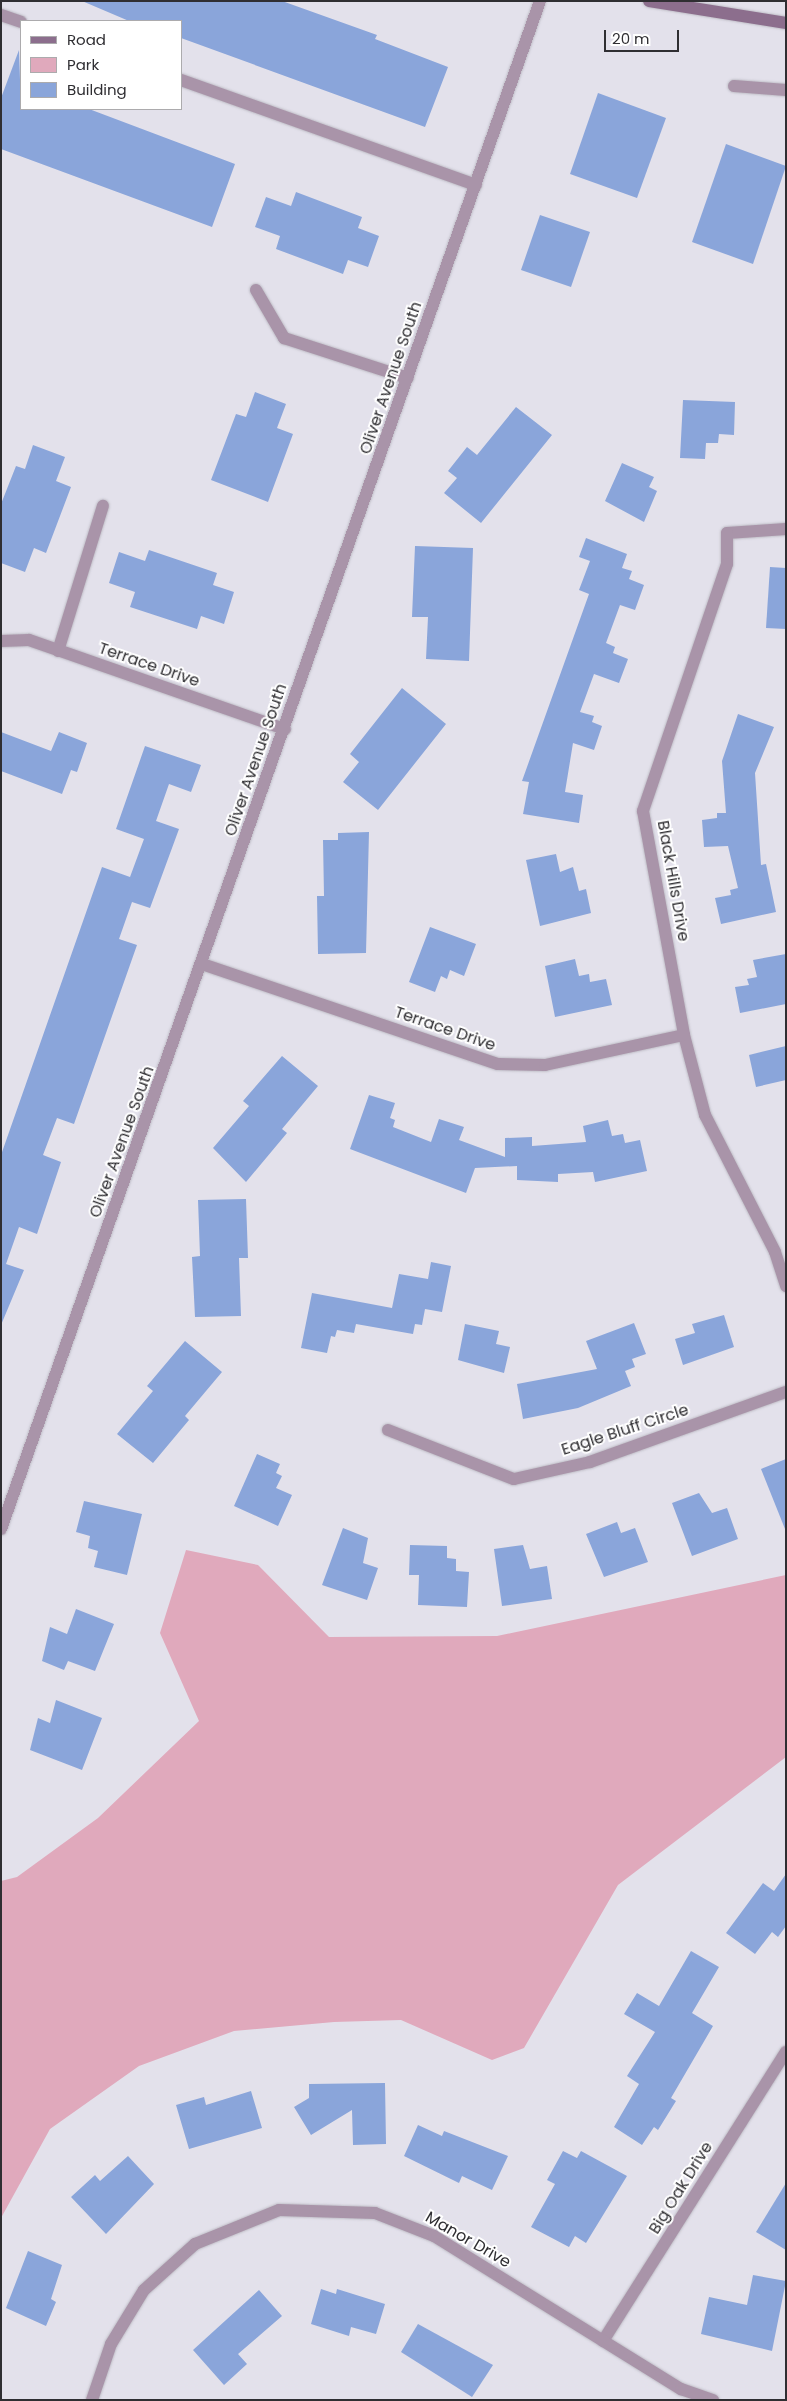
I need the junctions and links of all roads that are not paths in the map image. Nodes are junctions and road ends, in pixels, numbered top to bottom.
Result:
1 (540, 1) edge
2 (649, 1) edge
3 (1, 15) edge
4 (20, 22) edge
5 (786, 23) edge
6 (182, 80) edge
7 (734, 86) dead end
8 (786, 90) edge
9 (476, 186) junction
10 (256, 290) dead end
11 (408, 378) junction
12 (103, 506) dead end
13 (786, 529) edge
14 (1, 641) edge
15 (58, 650) junction
16 (285, 729) junction
17 (202, 964) junction
18 (684, 1035) junction
19 (786, 1286) edge
20 (786, 1392) edge
21 (388, 1430) dead end
22 (1, 1530) edge
23 (786, 2052) edge
24 (603, 2340) junction
25 (92, 2400) edge
26 (714, 2400) edge

1 - 9 street, Oliver Avenue South
2 - 5 main road
3 - 4 street
6 - 9 street
7 - 8 street
9 - 11 street, Oliver Avenue South
10 - 11 street
11 - 16 street, Oliver Avenue South
12 - 15 street
13 - 18 street, Black Hills Drive
14 - 15 street, Terrace Drive
15 - 16 street, Terrace Drive
16 - 17 street, Oliver Avenue South
17 - 18 street, Terrace Drive
17 - 22 street, Oliver Avenue South
18 - 19 street, Black Hills Drive
20 - 21 street, Eagle Bluff Circle
23 - 24 street, Big Oak Drive
24 - 25 street, Manor Drive
24 - 26 street, Manor Drive

